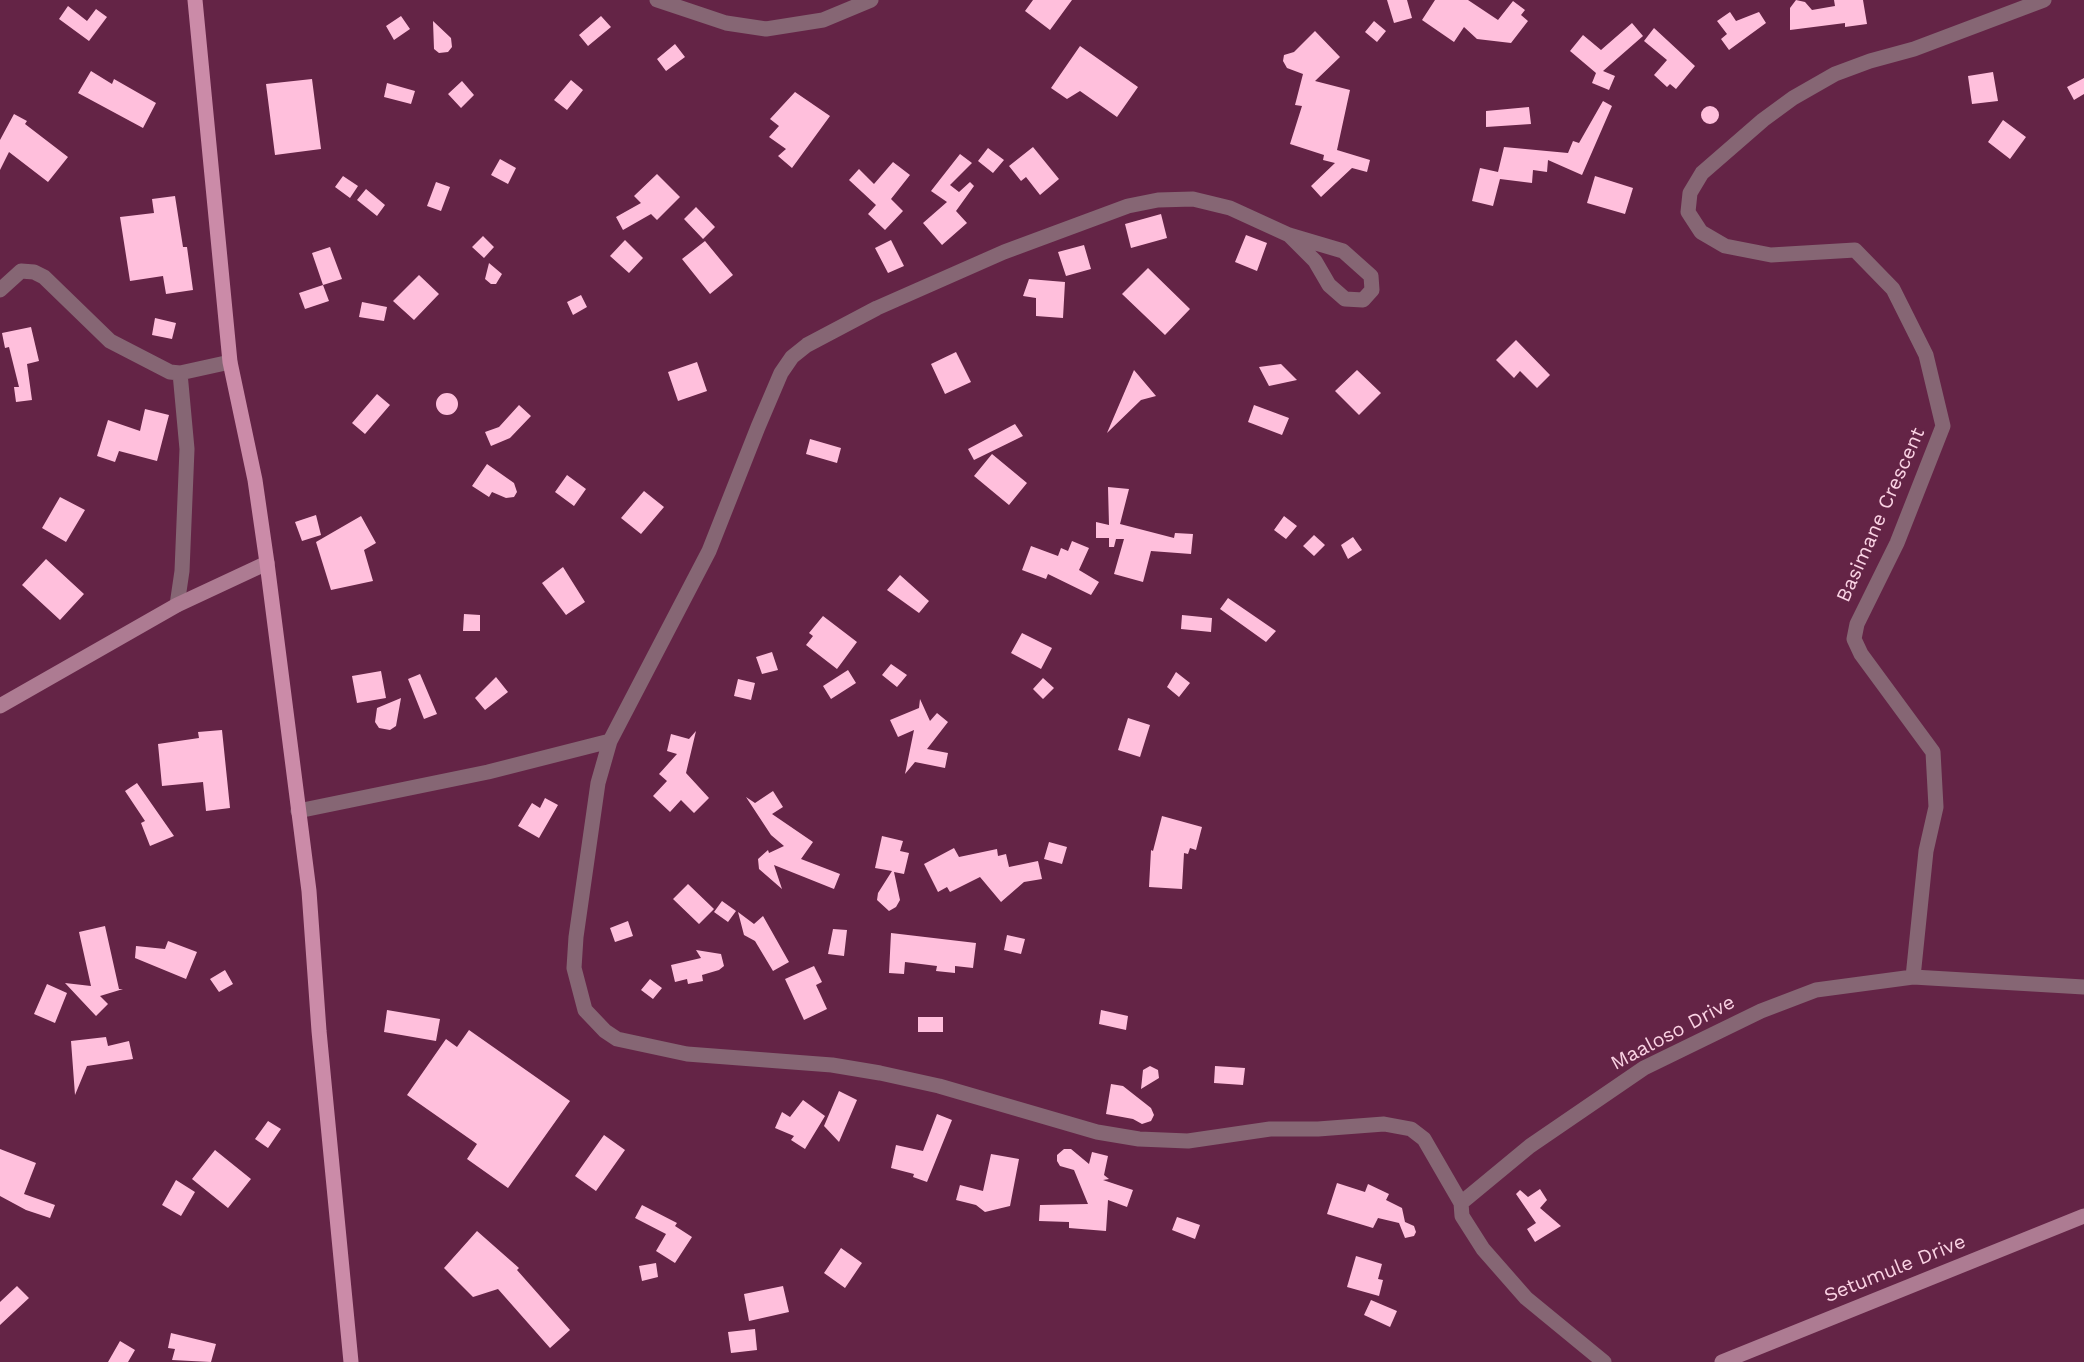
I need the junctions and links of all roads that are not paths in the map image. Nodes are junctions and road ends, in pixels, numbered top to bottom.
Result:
1 (195, 0) edge
2 (657, 0) edge
3 (871, 0) edge
4 (2044, 0) edge
5 (1288, 236) junction
6 (21, 271) junction
7 (0, 276) edge
8 (0, 290) edge
9 (230, 362) junction
10 (180, 373) junction
11 (267, 563) junction
12 (177, 605) junction
13 (0, 706) edge
14 (610, 741) junction
15 (298, 811) junction
16 (1913, 977) junction
17 (2084, 987) edge
18 (1461, 1203) junction
19 (2084, 1216) edge
20 (351, 1362) edge
21 (1604, 1362) edge
22 (1722, 1362) edge

1 - 9 main road
2 - 3 street
4 - 16 street, Basimane Crescent
5 - 5 street
5 - 14 street
6 - 7 street
6 - 8 street
6 - 10 street
9 - 10 street
9 - 11 main road
10 - 12 street
11 - 12 street
11 - 15 main road
12 - 13 street
14 - 15 street
14 - 18 street
15 - 20 main road
16 - 17 street, Maaloso Drive
16 - 18 street, Maaloso Drive
18 - 21 street
19 - 22 street, Setumule Drive

